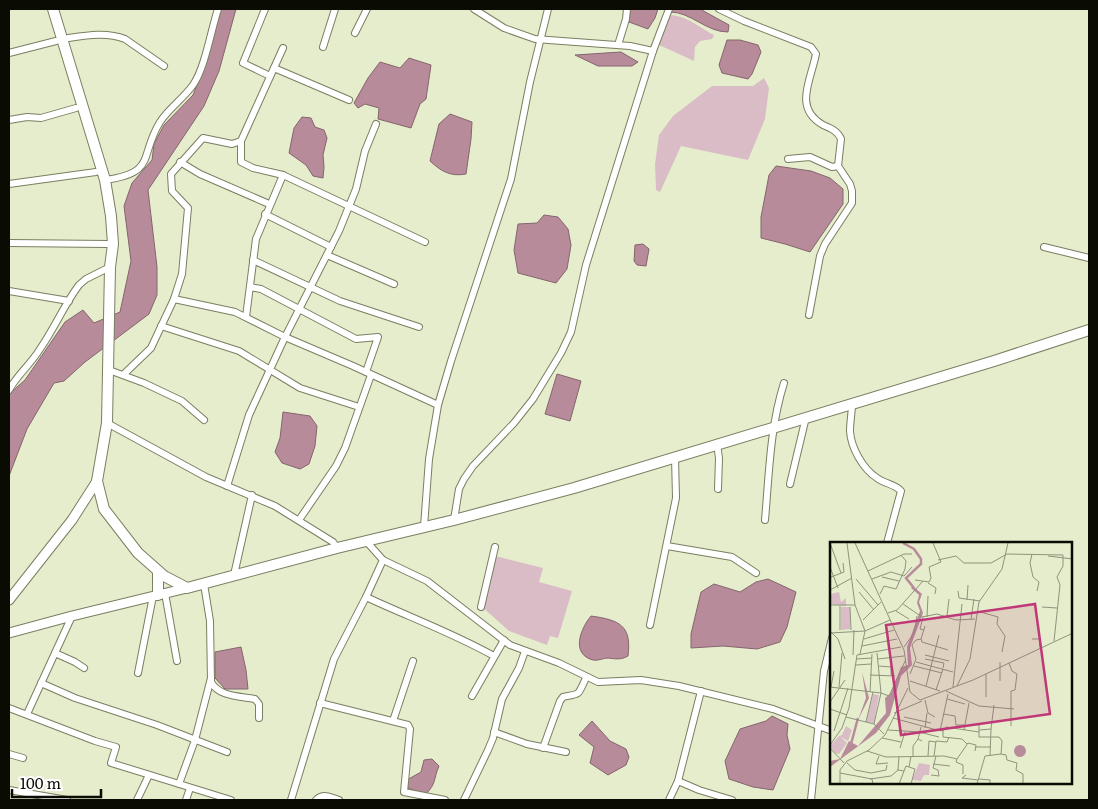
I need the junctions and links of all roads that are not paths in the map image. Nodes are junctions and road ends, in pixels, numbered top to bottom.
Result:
1 (46, 9) edge
2 (54, 9) edge
3 (218, 9) edge
4 (265, 9) edge
5 (335, 9) edge
6 (367, 9) edge
7 (474, 9) edge
8 (548, 9) edge
9 (627, 9) edge
10 (669, 9) edge
11 (719, 9) edge
12 (356, 34) dead end
13 (541, 39) junction
14 (59, 40) junction
15 (618, 45) junction
16 (324, 47) dead end
17 (283, 48) dead end
18 (653, 51) junction
19 (9, 53) edge
20 (164, 66) dead end
21 (274, 68) junction
22 (270, 76) junction
23 (349, 100) dead end
24 (76, 108) junction
25 (9, 120) edge
26 (376, 124) dead end
27 (241, 140) junction
28 (788, 159) dead end
29 (180, 162) junction
30 (838, 166) junction
31 (96, 172) junction
32 (283, 175) junction
33 (105, 180) junction
34 (9, 184) edge
35 (270, 204) junction
36 (349, 207) junction
37 (265, 214) junction
38 (425, 242) dead end
39 (9, 243) edge
40 (331, 247) junction
41 (1044, 247) dead end
42 (110, 248) junction
43 (327, 255) junction
44 (1089, 258) edge
45 (253, 260) junction
46 (110, 267) junction
47 (394, 284) dead end
48 (250, 287) junction
49 (311, 288) junction
50 (9, 291) edge
51 (174, 299) junction
52 (69, 301) junction
53 (300, 310) junction
54 (809, 315) dead end
55 (246, 317) junction
56 (161, 326) junction
57 (418, 328) dead end
58 (1089, 330) edge
59 (285, 337) junction
60 (109, 365) junction
61 (269, 370) junction
62 (368, 373) junction
63 (123, 376) junction
64 (12, 378) edge
65 (784, 384) dead end
66 (9, 390) edge
67 (852, 403) junction
68 (438, 406) junction
69 (359, 407) junction
70 (806, 417) junction
71 (204, 420) dead end
72 (107, 423) junction
73 (775, 426) junction
74 (717, 444) junction
75 (676, 457) junction
76 (98, 481) junction
77 (790, 484) dead end
78 (228, 486) junction
79 (718, 489) dead end
80 (252, 495) junction
81 (299, 520) junction
82 (454, 520) junction
83 (765, 520) dead end
84 (424, 527) junction
85 (366, 541) junction
86 (887, 542) edge
87 (667, 546) junction
88 (495, 547) dead end
89 (337, 548) junction
90 (383, 560) junction
91 (158, 571) junction
92 (756, 573) dead end
93 (234, 576) junction
94 (204, 584) junction
95 (188, 588) junction
96 (159, 595) junction
97 (366, 597) junction
98 (9, 600) edge
99 (481, 607) dead end
100 (72, 616) junction
101 (650, 625) dead end
102 (9, 634) edge
103 (504, 640) junction
104 (830, 646) edge
105 (524, 651) junction
106 (55, 653) junction
107 (494, 656) junction
108 (177, 661) dead end
109 (413, 661) dead end
110 (84, 668) dead end
111 (138, 673) dead end
112 (211, 678) junction
113 (586, 678) junction
114 (41, 683) junction
115 (700, 692) junction
116 (472, 696) dead end
117 (320, 703) junction
118 (9, 708) edge
119 (27, 714) junction
120 (259, 718) dead end
121 (393, 721) junction
122 (818, 726) junction
123 (830, 731) edge
124 (494, 732) junction
125 (195, 740) junction
126 (543, 748) junction
127 (227, 752) dead end
128 (566, 752) dead end
129 (9, 754) edge
130 (23, 758) dead end
131 (149, 775) junction
132 (678, 780) junction
133 (179, 784) junction
134 (190, 788) junction
135 (9, 790) edge
136 (27, 797) edge
137 (67, 800) edge
138 (137, 800) edge
139 (186, 800) edge
140 (231, 800) edge
141 (291, 800) edge
142 (316, 800) edge
143 (339, 800) edge
144 (445, 800) edge
145 (464, 800) edge
146 (669, 800) edge
147 (732, 800) edge
148 (811, 800) edge

1 - 14 highway
2 - 14 highway
3 - 33 street
4 - 22 street
5 - 16 street
6 - 12 street
7 - 13 street
8 - 13 street
9 - 15 street
10 - 18 street
11 - 30 street
13 - 15 street
13 - 68 street
14 - 19 street
14 - 20 street
14 - 24 highway
14 - 33 highway
15 - 18 street
17 - 21 street
18 - 82 street
21 - 22 street
21 - 23 street
22 - 27 street
24 - 25 street
24 - 31 highway
26 - 36 street
27 - 29 street
27 - 32 street
28 - 30 street
29 - 35 street
29 - 51 street
30 - 54 street
31 - 34 street
31 - 42 highway
32 - 35 street
32 - 36 street
33 - 42 highway
35 - 37 street
36 - 38 street
36 - 40 street
37 - 40 street
37 - 45 street
39 - 42 street
40 - 43 street
41 - 44 street
42 - 46 highway
43 - 47 street
43 - 49 street
45 - 48 street
45 - 49 street
46 - 52 street
46 - 60 highway
48 - 53 street
48 - 55 street
49 - 53 street
49 - 57 street
50 - 52 street
51 - 55 street
51 - 56 street
52 - 64 street
53 - 59 street
53 - 62 street
55 - 59 street
56 - 61 street
56 - 63 street
58 - 67 highway
59 - 61 street
59 - 62 street
60 - 63 street
60 - 72 highway
61 - 69 street
61 - 78 street
62 - 68 street
62 - 69 street
63 - 71 street
64 - 66 street
65 - 73 street
67 - 70 highway
67 - 86 street
68 - 84 street
69 - 81 street
70 - 73 highway
70 - 77 street
72 - 76 highway
72 - 78 street
73 - 74 highway
73 - 83 street
74 - 75 highway
74 - 79 street
75 - 82 highway
75 - 87 street
76 - 91 highway
76 - 98 main road
78 - 80 street
80 - 81 street
80 - 93 street
81 - 89 street
82 - 84 highway
84 - 85 highway
85 - 89 highway
85 - 90 street
87 - 92 street
87 - 101 street
88 - 99 street
89 - 93 highway
90 - 97 street
90 - 103 street
91 - 95 highway
91 - 96 highway
93 - 94 highway
94 - 95 highway
94 - 112 street
95 - 96 main road
96 - 100 main road
96 - 108 street
96 - 111 street
97 - 107 street
97 - 117 street
100 - 102 main road
100 - 106 street
103 - 105 street
103 - 107 street
104 - 122 street
105 - 113 street
105 - 124 street
106 - 110 street
106 - 114 street
107 - 116 street
109 - 121 street
112 - 120 street
112 - 125 street
113 - 115 street
113 - 126 street
114 - 119 street
114 - 125 street
115 - 122 street
115 - 132 street
117 - 121 street
117 - 141 street
118 - 119 street
119 - 131 street
121 - 144 street
122 - 123 street
122 - 148 street
124 - 126 street
124 - 145 street
125 - 127 street
125 - 133 street
126 - 128 street
129 - 130 street
131 - 133 street
131 - 138 street
132 - 146 street
132 - 147 street
133 - 134 street
134 - 139 street
134 - 140 street
135 - 136 street
136 - 137 street
142 - 143 street

